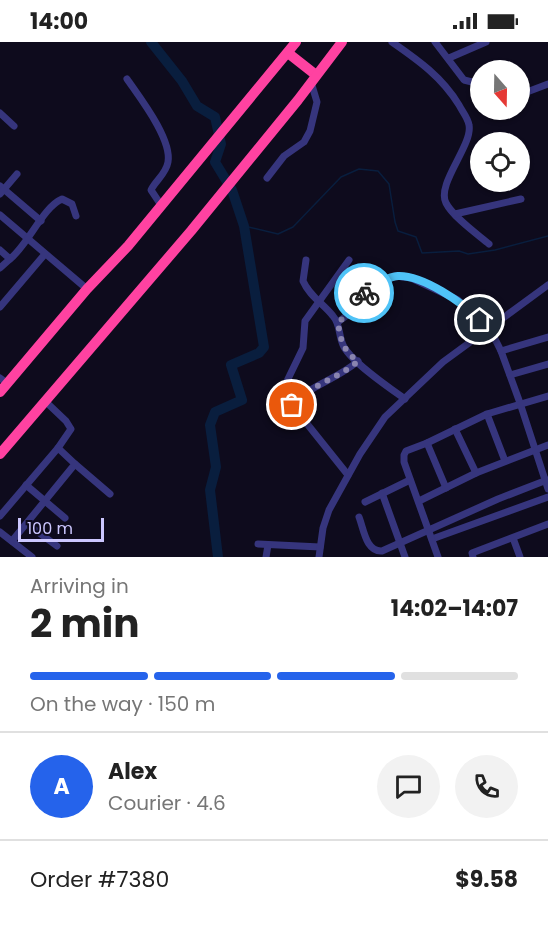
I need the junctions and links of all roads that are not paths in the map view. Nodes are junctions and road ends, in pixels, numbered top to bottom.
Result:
1 (296, 42) edge
2 (342, 42) edge
3 (393, 42) edge
4 (435, 42) edge
5 (486, 42) edge
6 (288, 53) junction
7 (449, 57) junction
8 (313, 78) junction
9 (127, 79) dead end
10 (470, 82) edge
11 (548, 84) edge
12 (530, 91) edge
13 (0, 113) edge
14 (14, 126) dead end
15 (17, 174) dead end
16 (267, 178) dead end
17 (1, 190) edge
18 (521, 199) dead end
19 (161, 205) junction
20 (455, 213) junction
21 (0, 215) edge
22 (76, 216) dead end
23 (40, 221) junction
24 (28, 238) junction
25 (489, 244) dead end
26 (0, 250) edge
27 (45, 254) junction
28 (10, 259) junction
29 (306, 260) dead end
30 (350, 260) dead end
31 (0, 268) edge
32 (548, 285) edge
33 (87, 288) junction
34 (3, 298) edge
35 (318, 301) junction
36 (0, 307) edge
37 (338, 322) junction
38 (490, 329) junction
39 (548, 337) edge
40 (501, 351) junction
41 (358, 361) junction
42 (548, 364) edge
43 (510, 375) junction
44 (2, 385) edge
45 (548, 396) edge
46 (405, 399) junction
47 (45, 401) junction
48 (520, 403) junction
49 (292, 405) junction
50 (487, 414) junction
51 (455, 429) junction
52 (427, 443) junction
53 (548, 445) edge
54 (58, 448) junction
55 (534, 449) junction
56 (0, 454) edge
57 (505, 461) junction
58 (75, 464) junction
59 (476, 473) junction
60 (348, 475) junction
61 (410, 480) junction
62 (547, 480) edge
63 (26, 485) junction
64 (446, 488) junction
65 (548, 489) edge
66 (382, 493) junction
67 (110, 494) dead end
68 (548, 497) edge
69 (498, 499) junction
70 (45, 501) junction
71 (419, 501) junction
72 (364, 502) dead end
73 (502, 512) junction
74 (0, 516) edge
75 (359, 517) dead end
76 (65, 518) dead end
77 (27, 524) junction
78 (548, 524) edge
79 (429, 530) junction
80 (0, 532) edge
81 (513, 538) junction
82 (432, 539) junction
83 (12, 541) junction
84 (400, 543) junction
85 (258, 544) dead end
86 (268, 545) junction
87 (57, 546) dead end
88 (320, 547) junction
89 (379, 554) edge
90 (32, 557) edge
91 (266, 557) edge
92 (319, 557) edge
93 (405, 557) edge
94 (438, 557) edge
95 (473, 557) edge
96 (520, 557) edge

1 - 6 highway
2 - 8 highway
3 - 20 street
4 - 7 street
5 - 7 street
6 - 8 highway
6 - 19 highway
7 - 10 street
8 - 16 street
8 - 47 highway
9 - 19 street
11 - 12 street
13 - 14 street
15 - 17 street
17 - 23 street
18 - 20 street
19 - 33 highway
20 - 25 street
21 - 24 street
22 - 23 street
23 - 24 street
24 - 27 street
24 - 28 street
26 - 28 street
27 - 33 street
27 - 34 street
28 - 31 street
29 - 35 street
30 - 35 street
32 - 38 street
33 - 44 highway
34 - 36 street
35 - 37 street
35 - 49 street
37 - 38 street
37 - 41 street
38 - 40 street
38 - 46 street
39 - 40 street
40 - 43 street
41 - 46 street
41 - 49 street
42 - 43 street
43 - 48 street
45 - 48 street
46 - 60 street
47 - 54 street
47 - 56 highway
48 - 50 street
48 - 55 street
49 - 60 street
50 - 51 street
50 - 57 street
51 - 52 street
51 - 59 street
52 - 61 street
52 - 64 street
53 - 55 street
54 - 58 street
54 - 63 street
55 - 57 street
55 - 62 street
57 - 59 street
58 - 67 street
58 - 70 street
59 - 64 street
60 - 88 street
61 - 66 street
61 - 71 street
62 - 65 street
62 - 69 street
63 - 70 street
63 - 74 street
64 - 71 street
66 - 72 street
66 - 84 street
68 - 73 street
69 - 73 street
69 - 79 street
70 - 76 street
70 - 77 street
71 - 79 street
73 - 82 street
75 - 89 street
77 - 83 street
77 - 87 street
78 - 81 street
79 - 82 street
79 - 84 street
80 - 83 street
81 - 95 street
81 - 96 street
82 - 94 street
83 - 90 street
84 - 89 street
84 - 93 street
85 - 86 street
86 - 88 street
86 - 91 street
88 - 92 street

